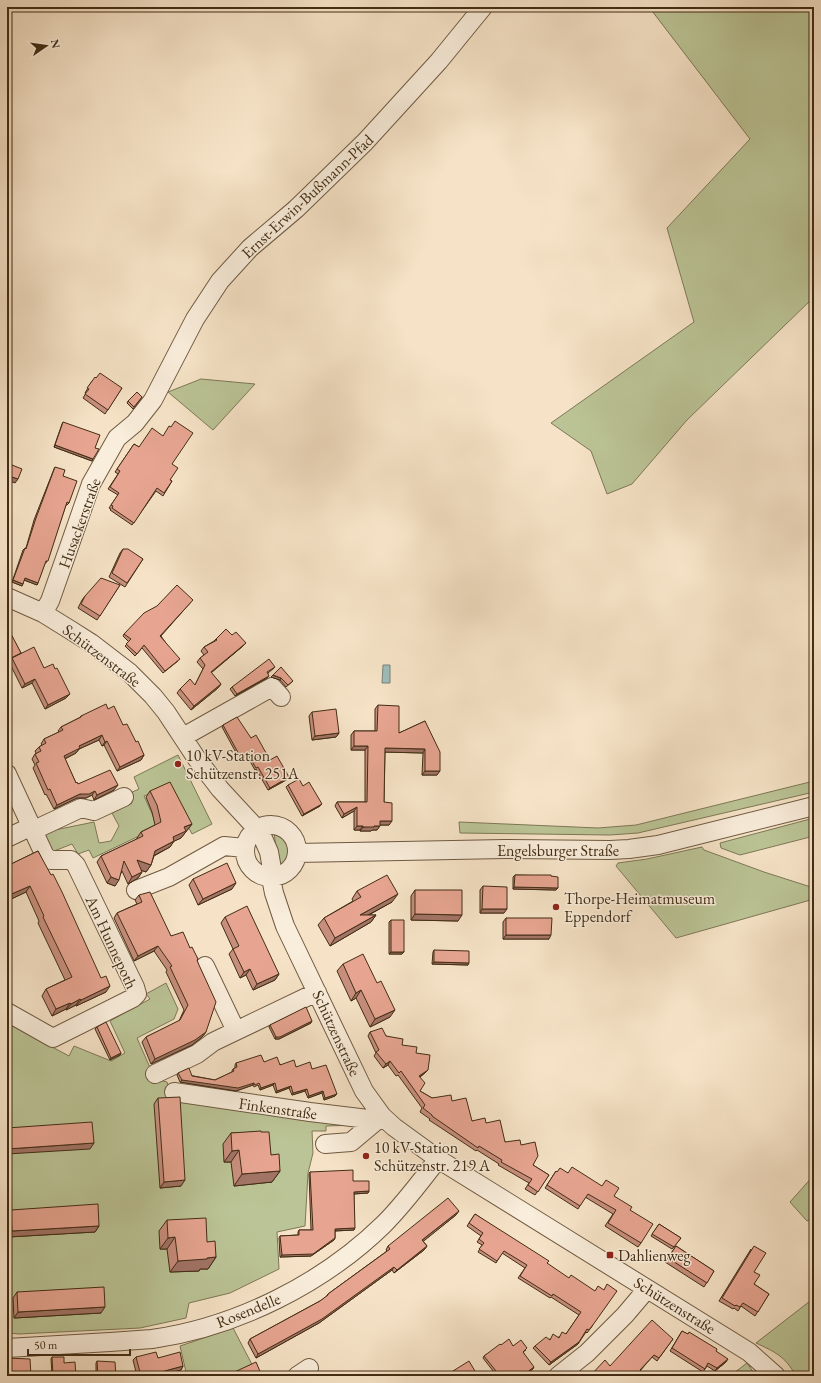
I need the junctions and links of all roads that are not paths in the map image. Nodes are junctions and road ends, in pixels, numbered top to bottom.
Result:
1 (482, 7) edge
2 (153, 400) joint
3 (7, 597) edge
4 (43, 613) junction
5 (281, 697) dead end
6 (183, 737) junction
7 (7, 774) edge
8 (124, 797) dead end
9 (814, 806) edge
10 (31, 829) junction
11 (259, 832) junction
12 (7, 838) edge
13 (245, 848) junction
14 (297, 853) junction
15 (271, 873) junction
16 (136, 890) dead end
17 (205, 966) dead end
18 (317, 992) junction
19 (7, 1012) edge
20 (236, 1031) junction
21 (155, 1074) dead end
22 (174, 1092) dead end
23 (382, 1116) junction
24 (325, 1144) dead end
25 (438, 1159) junction
26 (647, 1289) junction
27 (7, 1348) edge
28 (558, 1376) edge
29 (776, 1376) edge

1 - 2 street, Ernst-Erwin-Bußmann-Pfad
2 - 4 street, Husackerstraße
3 - 4 street, Schützenstraße
4 - 6 street, Schützenstraße
5 - 6 street
6 - 11 street, Schützenstraße
7 - 10 street, Am Hunnepoth
8 - 10 street
9 - 14 street, Engelsburger Straße
10 - 12 street
10 - 19 street, Am Hunnepoth
11 - 13 street
11 - 14 street
11 - 15 street, Schützenstraße
13 - 15 street
13 - 16 street
14 - 15 street
15 - 18 street, Schützenstraße
17 - 20 street
18 - 20 street
18 - 23 street, Schützenstraße
20 - 21 street
22 - 23 street, Finkenstraße
23 - 24 street
23 - 25 street, Schützenstraße
25 - 26 street, Schützenstraße
25 - 27 street, Rosendelle
26 - 28 street
26 - 29 street, Schützenstraße

